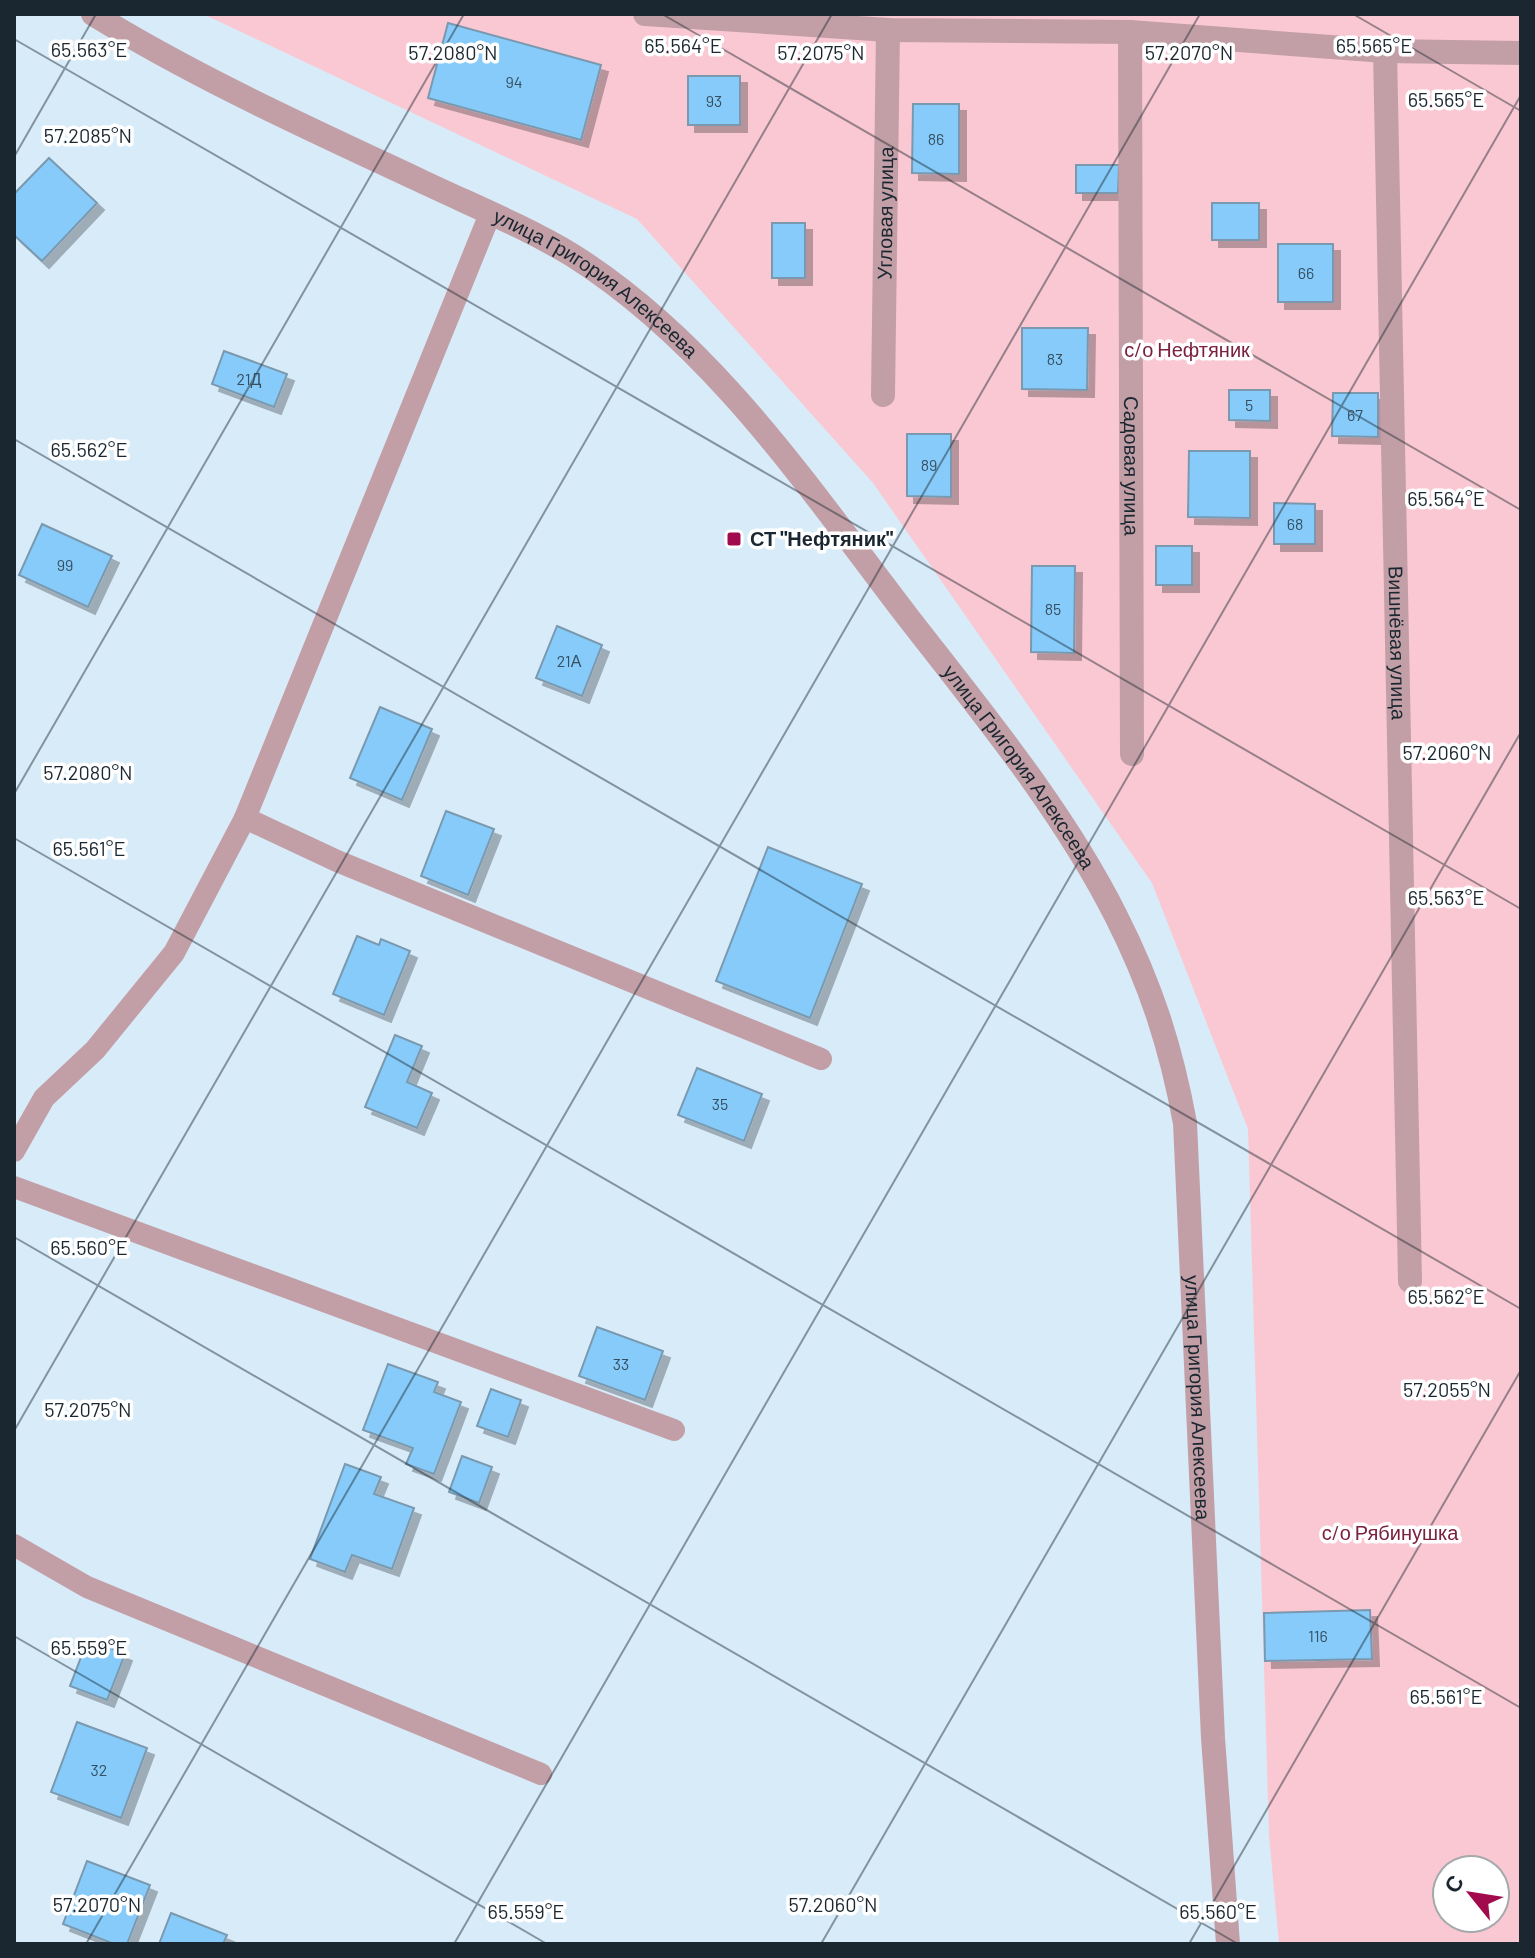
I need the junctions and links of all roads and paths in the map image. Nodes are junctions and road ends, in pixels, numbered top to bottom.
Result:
1 (93, 14) edge
2 (645, 14) edge
3 (888, 30) junction
4 (1130, 32) junction
5 (1385, 51) junction
6 (1521, 53) edge
7 (490, 214) junction
8 (883, 395) dead end
9 (1132, 754) dead end
10 (245, 818) junction
11 (821, 1059) dead end
12 (14, 1151) edge
13 (14, 1187) edge
14 (1410, 1281) dead end
15 (674, 1430) dead end
16 (14, 1545) edge
17 (541, 1774) dead end
18 (1228, 1944) edge

1 - 7 street, улица Григория Алексеева
2 - 3 street
3 - 4 street
3 - 8 street, Угловая улица
4 - 5 street
4 - 9 street, Садовая улица
5 - 6 street
5 - 14 street, Вишнёвая улица
7 - 10 lane
7 - 18 street, улица Григория Алексеева
10 - 11 lane
10 - 12 lane
13 - 15 lane
16 - 17 lane

